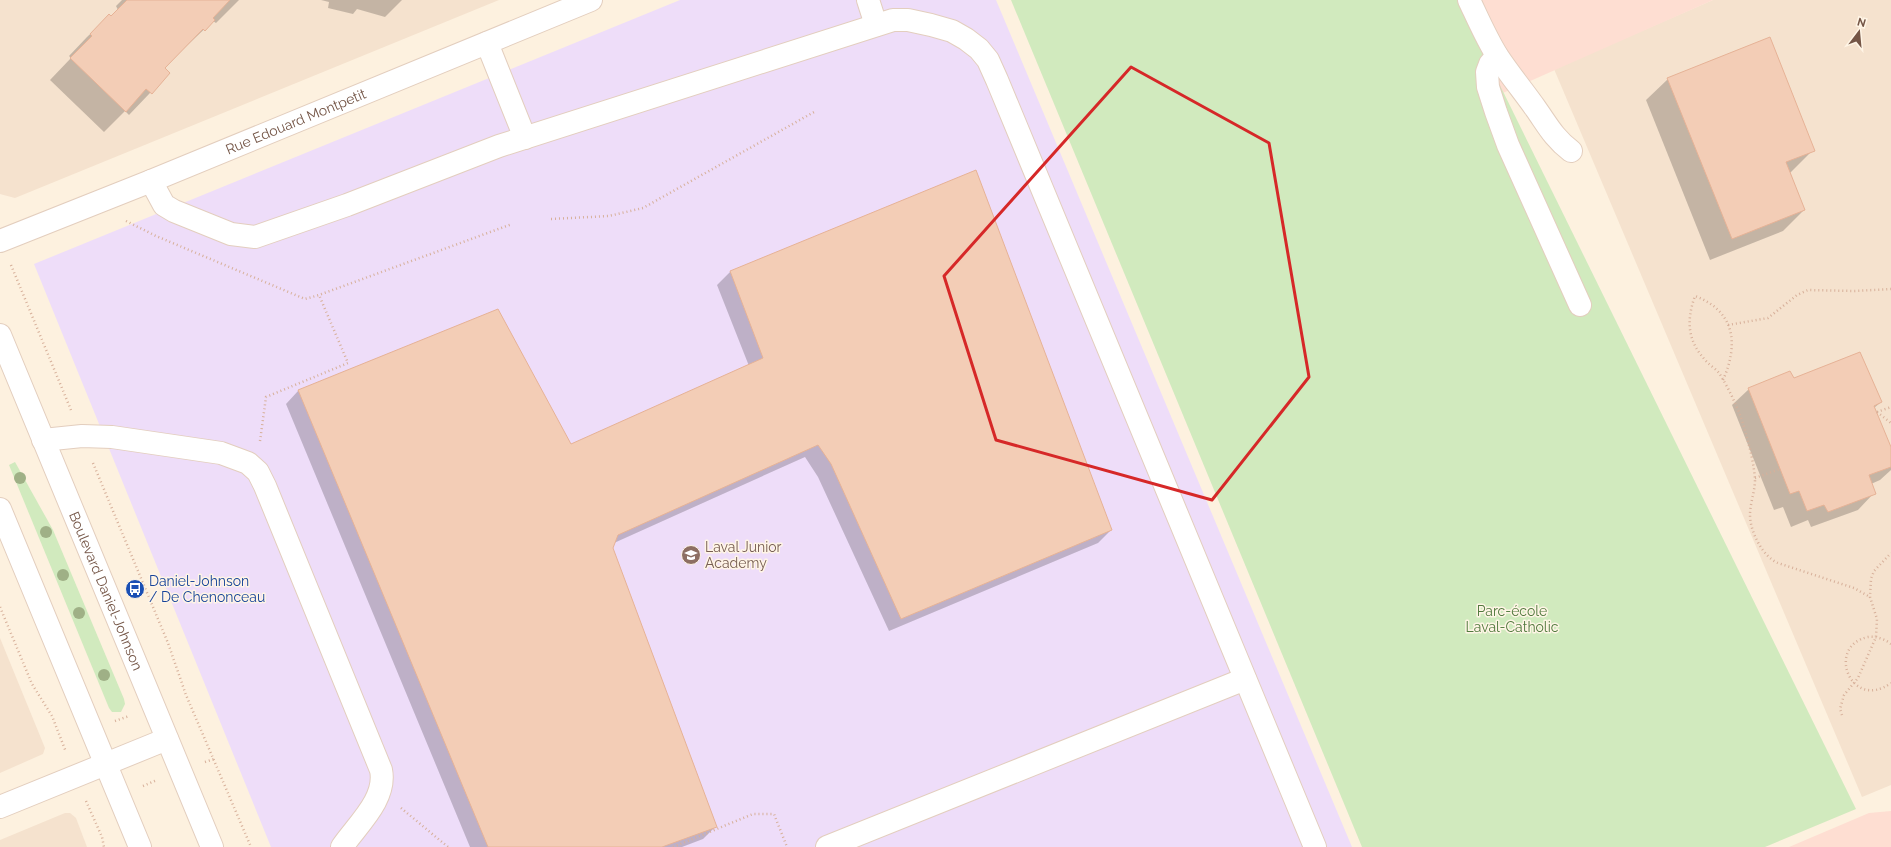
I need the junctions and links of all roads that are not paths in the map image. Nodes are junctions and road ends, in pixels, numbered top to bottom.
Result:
1 (591, 0) edge
2 (868, 0) edge
3 (1469, 0) edge
4 (876, 25) junction
5 (487, 43) junction
6 (1497, 56) junction
7 (525, 138) junction
8 (1571, 151) dead end
9 (151, 181) junction
10 (0, 241) edge
11 (1580, 305) dead end
12 (0, 335) edge
13 (43, 440) junction
14 (0, 509) edge
15 (1245, 679) junction
16 (167, 739) junction
17 (106, 764) junction
18 (0, 807) edge
19 (140, 847) edge
20 (212, 847) edge
21 (342, 847) edge
22 (827, 847) edge
23 (1315, 847) edge

1 - 5 street, Rue Edouard Montpetit
2 - 4 street
3 - 6 street
4 - 7 street
4 - 15 street
5 - 7 street
5 - 9 street, Rue Edouard Montpetit
6 - 8 street
6 - 11 street
7 - 9 street
9 - 10 street, Rue Edouard Montpetit
12 - 13 street, Boulevard Daniel-Johnson
13 - 16 street, Boulevard Daniel-Johnson
13 - 21 street
14 - 17 street
15 - 22 street
15 - 23 street
16 - 17 street
16 - 20 street, Boulevard Daniel-Johnson
17 - 18 street
17 - 19 street

